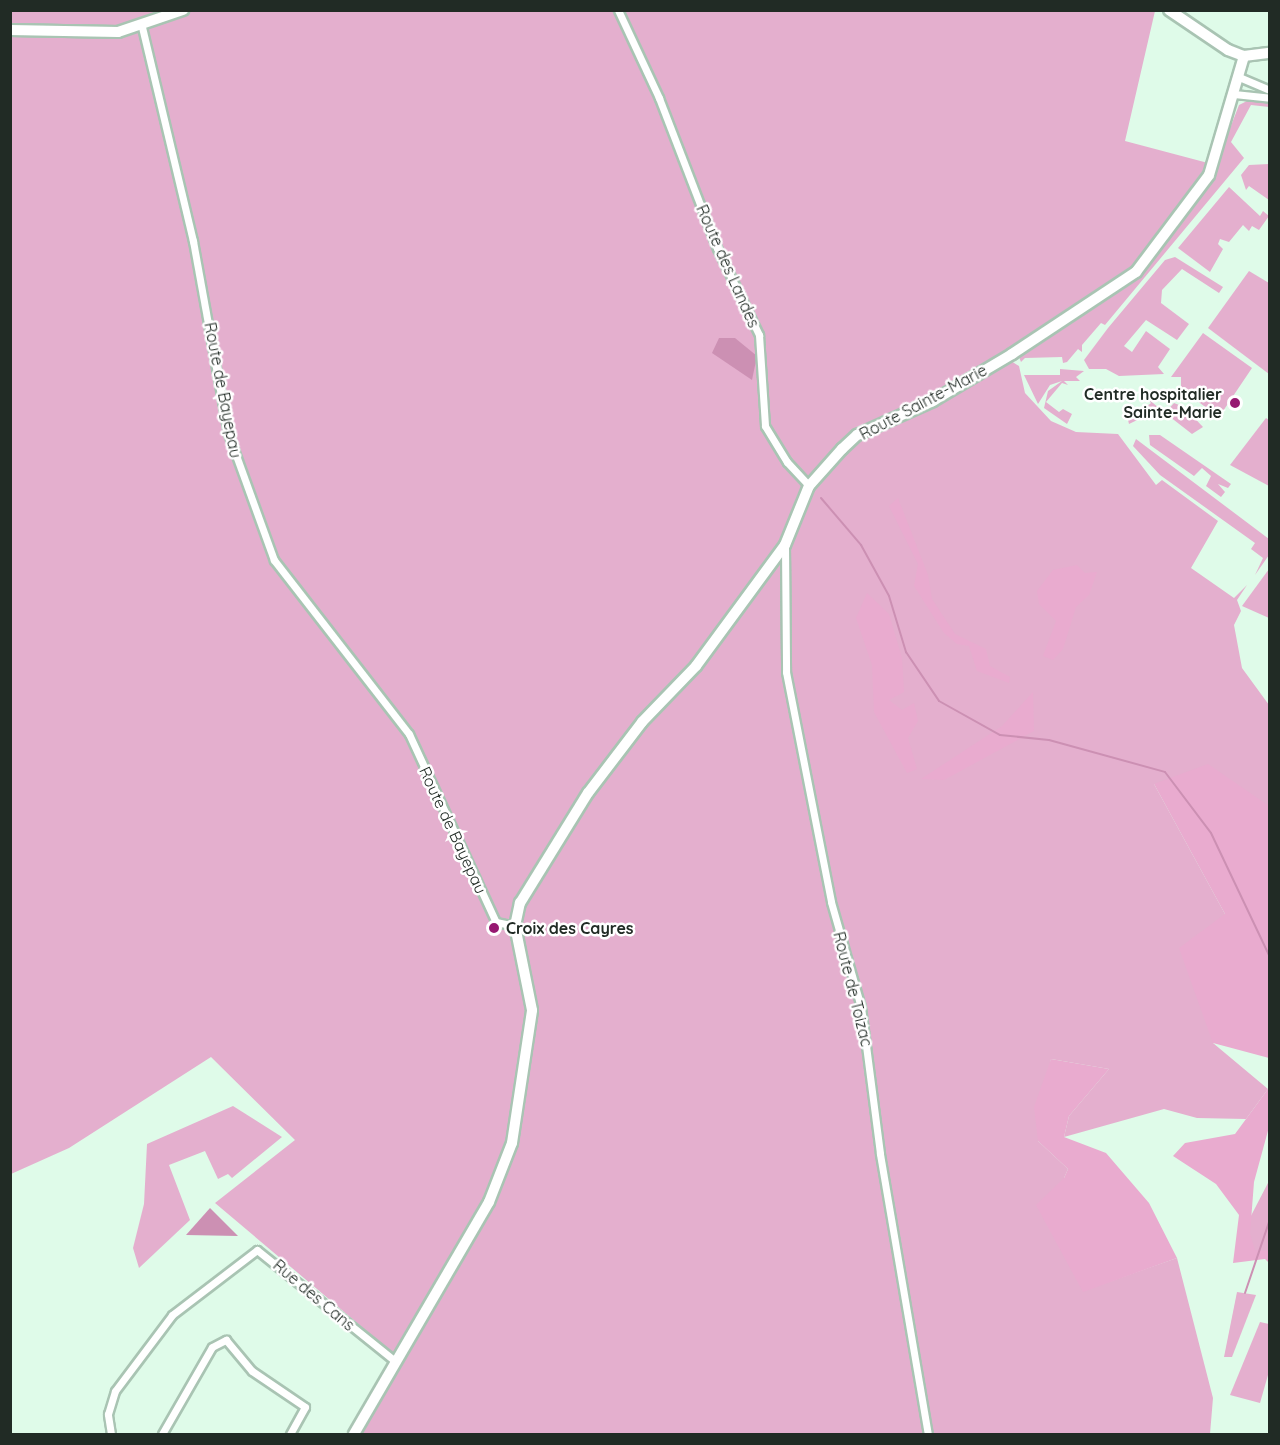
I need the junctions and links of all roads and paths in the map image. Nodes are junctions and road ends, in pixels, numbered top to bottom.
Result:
1 (183, 10) edge
2 (618, 10) edge
3 (1169, 10) edge
4 (142, 27) junction
5 (10, 30) edge
6 (1269, 52) edge
7 (1244, 56) junction
8 (1239, 77) junction
9 (1269, 90) edge
10 (1234, 94) junction
11 (1269, 98) edge
12 (809, 486) junction
13 (785, 545) junction
14 (515, 926) junction
15 (395, 1361) junction
16 (111, 1434) edge
17 (162, 1434) edge
18 (290, 1434) edge
19 (354, 1434) edge
20 (928, 1434) edge

1 - 4 street
2 - 12 street, Route des Landes
3 - 7 street
4 - 5 street
4 - 14 street, Route de Bayepau
6 - 7 street
7 - 8 street, Route Sainte-Marie
8 - 9 street
8 - 10 street, Route Sainte-Marie
10 - 11 street
10 - 12 street, Route Sainte-Marie
12 - 13 street, Route Sainte-Marie
13 - 14 street, Route Sainte-Marie
13 - 20 street, Route de Toizac
14 - 15 street
15 - 16 street, Rue des Cans
15 - 19 street
17 - 18 street

